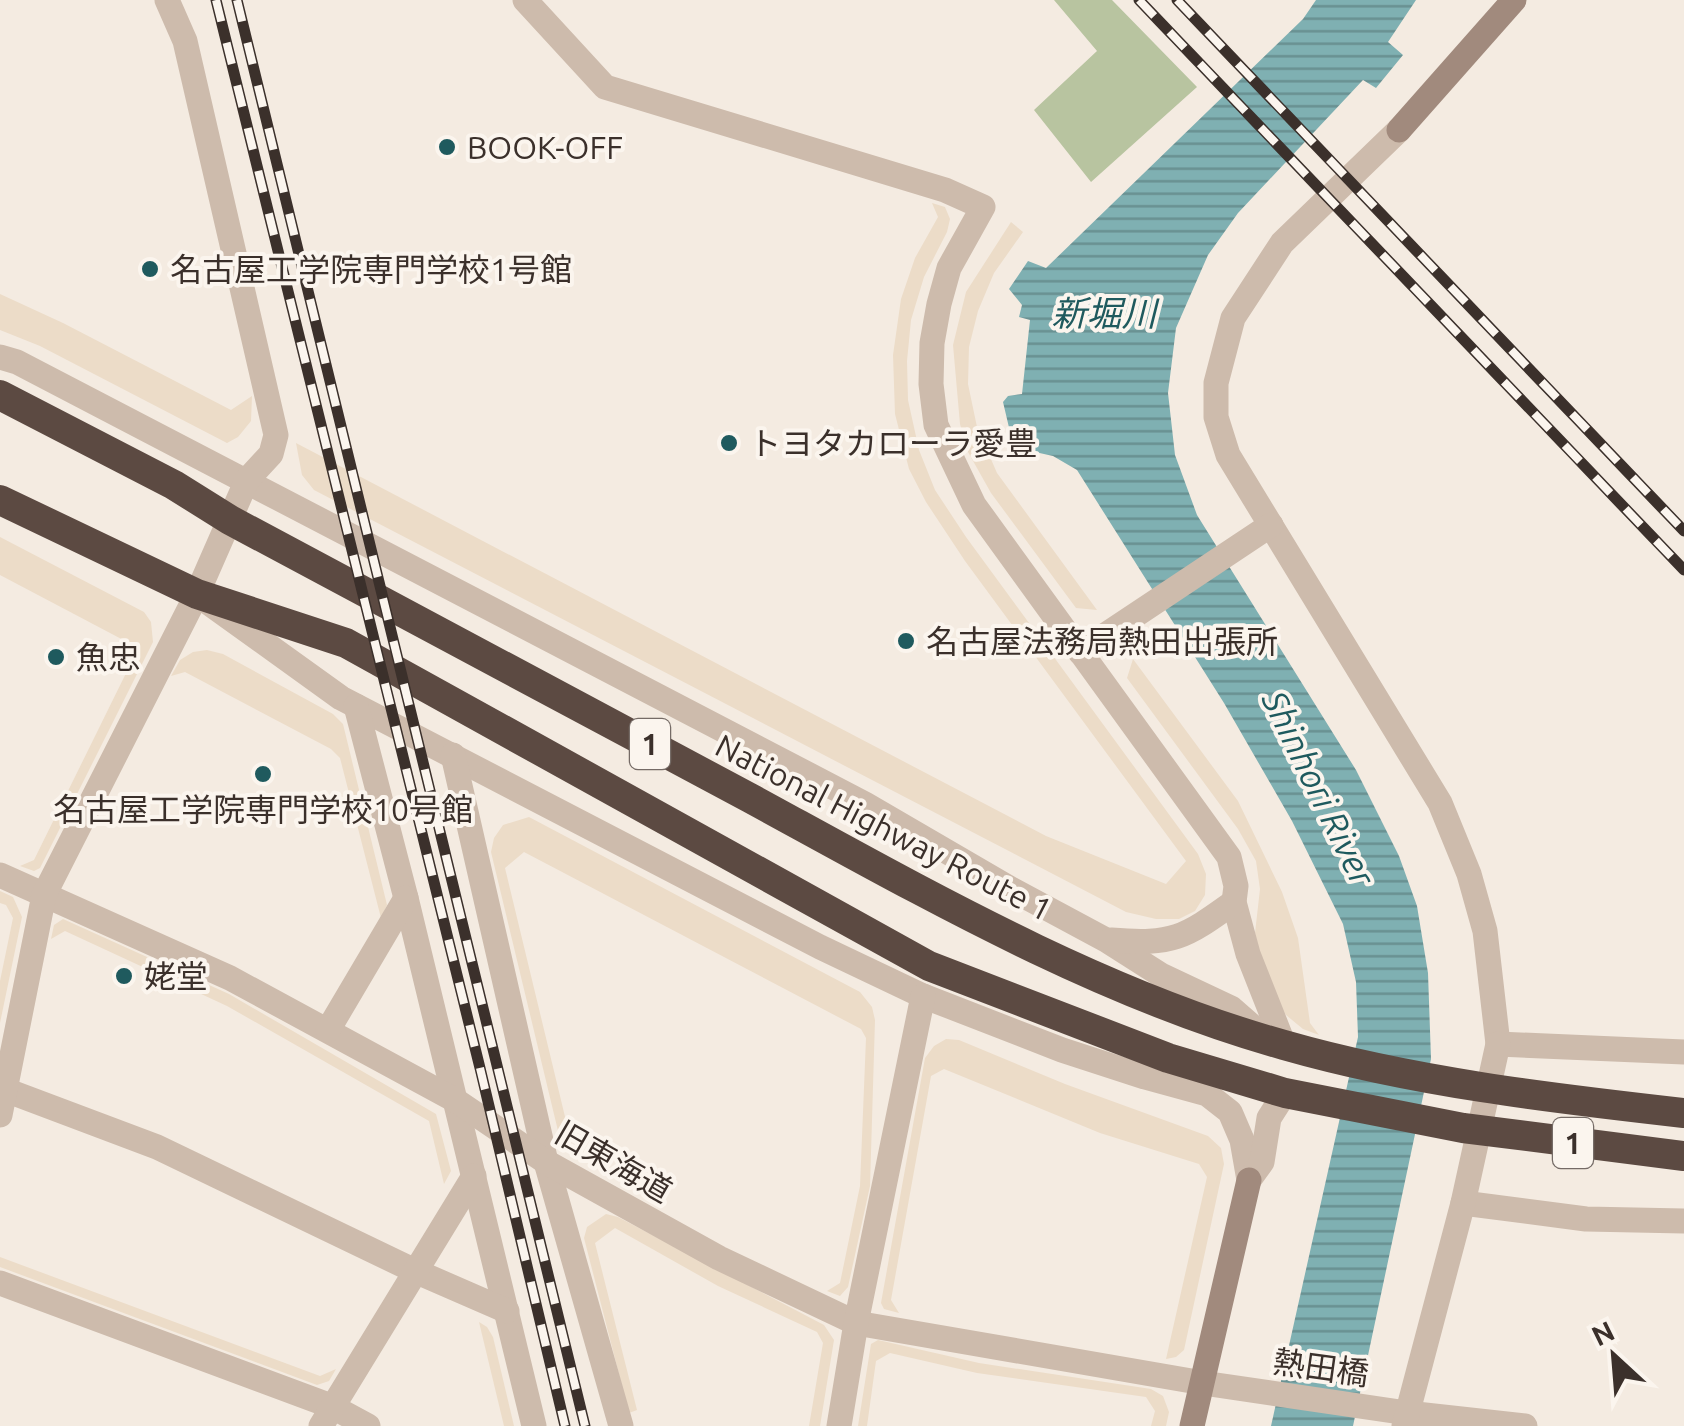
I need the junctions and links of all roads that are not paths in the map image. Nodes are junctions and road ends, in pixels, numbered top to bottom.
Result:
1 (166, 0) edge
2 (525, 0) edge
3 (1514, 0) edge
4 (0, 358) edge
5 (0, 394) edge
6 (247, 480) junction
7 (0, 500) edge
8 (230, 520) junction
9 (1262, 531) junction
10 (197, 594) junction
11 (1080, 652) junction
12 (356, 706) junction
13 (453, 755) junction
14 (0, 875) edge
15 (44, 895) junction
16 (406, 898) junction
17 (1234, 902) junction
18 (1106, 940) junction
19 (923, 996) junction
20 (328, 1030) junction
21 (1276, 1042) junction
22 (1498, 1044) junction
23 (1684, 1052) edge
24 (1218, 1073) junction
25 (1145, 1078) junction
26 (1298, 1096) junction
27 (2, 1098) edge
28 (455, 1100) junction
29 (1684, 1113) edge
30 (1684, 1156) edge
31 (546, 1162) junction
32 (474, 1176) junction
33 (1249, 1180) junction
34 (1463, 1202) junction
35 (1684, 1221) edge
36 (415, 1271) junction
37 (0, 1283) edge
38 (507, 1311) junction
39 (856, 1323) junction
40 (1203, 1382) junction
41 (1236, 1388) joint
42 (326, 1416) edge
43 (1402, 1416) edge
44 (368, 1426) edge
45 (534, 1426) edge
46 (621, 1426) edge
47 (839, 1426) edge
48 (1192, 1426) edge
49 (1524, 1426) edge

1 - 6 street
2 - 11 street
3 - 9 street
4 - 6 street
5 - 8 highway, National Highway Route 1 / 1
6 - 8 street
6 - 18 street
7 - 10 highway, 1
8 - 10 street
8 - 21 highway, National Highway Route 1 / 1
9 - 11 street
9 - 22 street
10 - 12 street
10 - 15 street
10 - 24 highway, 1
11 - 17 street
12 - 13 street
12 - 16 street
13 - 19 street
13 - 31 street
14 - 15 street, 旧東海道
15 - 20 street, 旧東海道
15 - 27 street
16 - 20 street
16 - 28 street
17 - 18 street
17 - 21 street
18 - 21 street
19 - 25 street
19 - 39 street
20 - 28 street, 旧東海道
21 - 29 highway, National Highway Route 1 / 1
22 - 23 street
22 - 34 street
24 - 25 street
24 - 26 highway, 1
25 - 33 street
26 - 30 highway, 1
26 - 33 street
27 - 36 street
28 - 31 street, 旧東海道
28 - 32 street
31 - 39 street, 旧東海道
31 - 46 street
32 - 36 street
32 - 38 street
33 - 40 street
34 - 35 street
34 - 43 street
36 - 38 street
36 - 42 street
37 - 42 street
38 - 45 street
39 - 40 street, 旧東海道
39 - 47 street
40 - 41 street, 旧東海道
40 - 48 street
41 - 43 street, 熱田橋
42 - 44 street
43 - 49 street

